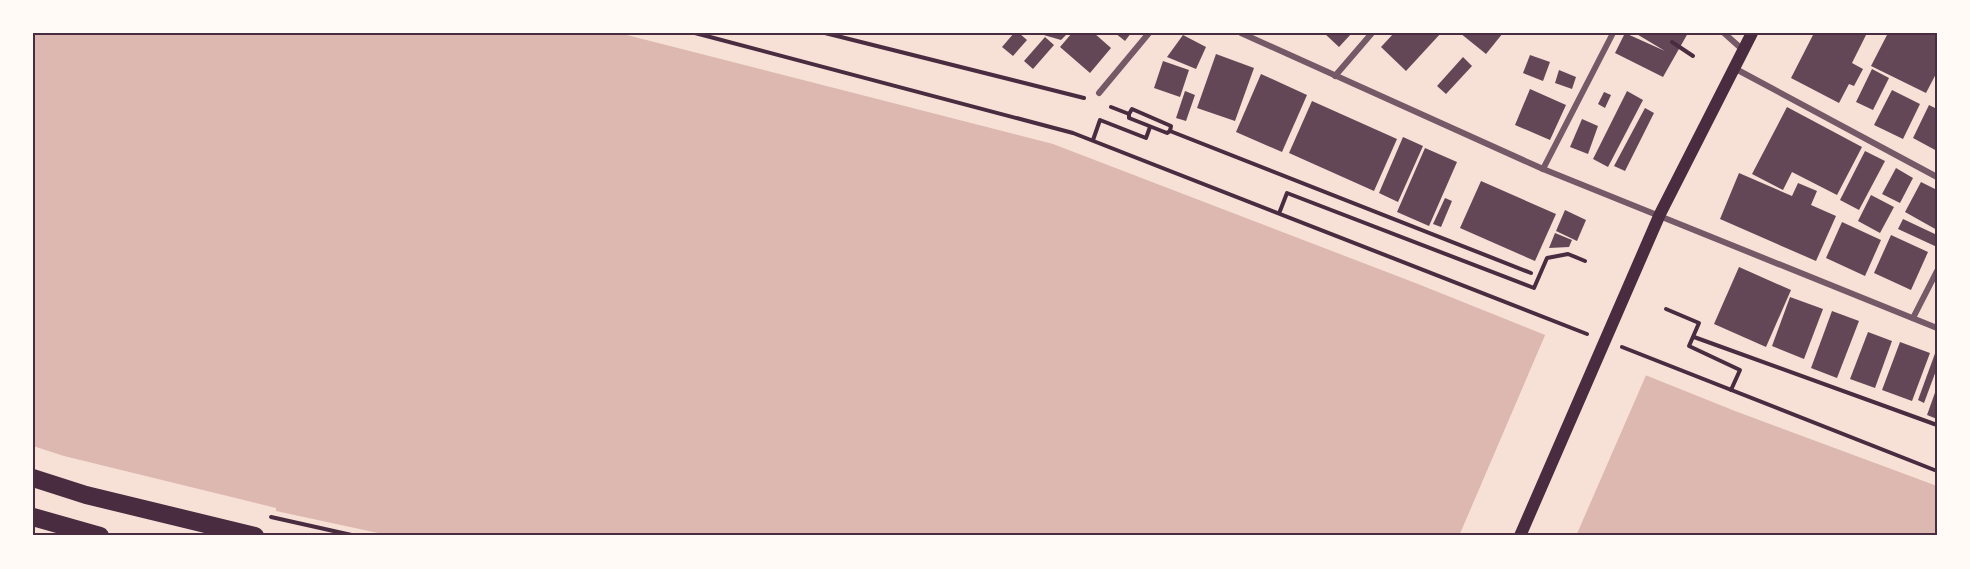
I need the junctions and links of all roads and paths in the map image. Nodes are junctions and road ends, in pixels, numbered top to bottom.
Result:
1 (695, 33) edge
2 (825, 33) edge
3 (1149, 33) edge
4 (1241, 33) edge
5 (1372, 33) edge
6 (1613, 33) edge
7 (1724, 33) edge
8 (1752, 33) edge
9 (1672, 42) dead end
10 (1743, 50) junction
11 (1693, 56) dead end
12 (1734, 68) junction
13 (1335, 76) junction
14 (1099, 93) dead end
15 (1094, 100) dead end
16 (1107, 105) dead end
17 (1129, 114) junction
18 (1150, 127) junction
19 (1170, 131) junction
20 (1093, 140) junction
21 (1543, 169) junction
22 (1937, 177) edge
23 (1280, 211) junction
24 (1659, 214) junction
25 (1585, 261) dead end
26 (1937, 272) edge
27 (1531, 273) dead end
28 (1666, 309) dead end
29 (1913, 318) junction
30 (1937, 328) edge
31 (1588, 334) dead end
32 (1694, 337) junction
33 (1621, 347) dead end
34 (1731, 391) junction
35 (1937, 425) edge
36 (1937, 471) edge
37 (33, 478) edge
38 (33, 517) edge
39 (100, 536) edge
40 (255, 536) edge
41 (1520, 536) edge

1 - 20 path
2 - 15 path
3 - 14 street
4 - 13 street
5 - 13 street
6 - 21 street
7 - 10 street
8 - 10 main road
9 - 11 path
10 - 12 main road
12 - 22 street
12 - 24 main road
13 - 21 street
16 - 17 path
17 - 18 path
17 - 19 path
18 - 19 path
18 - 20 path
19 - 27 path
20 - 23 path
21 - 24 street
23 - 25 path
23 - 31 path
24 - 29 street
24 - 41 main road
26 - 29 street
28 - 32 path
29 - 30 street
32 - 34 path
32 - 35 path
33 - 34 path
34 - 36 path
37 - 40 highway
38 - 39 highway

